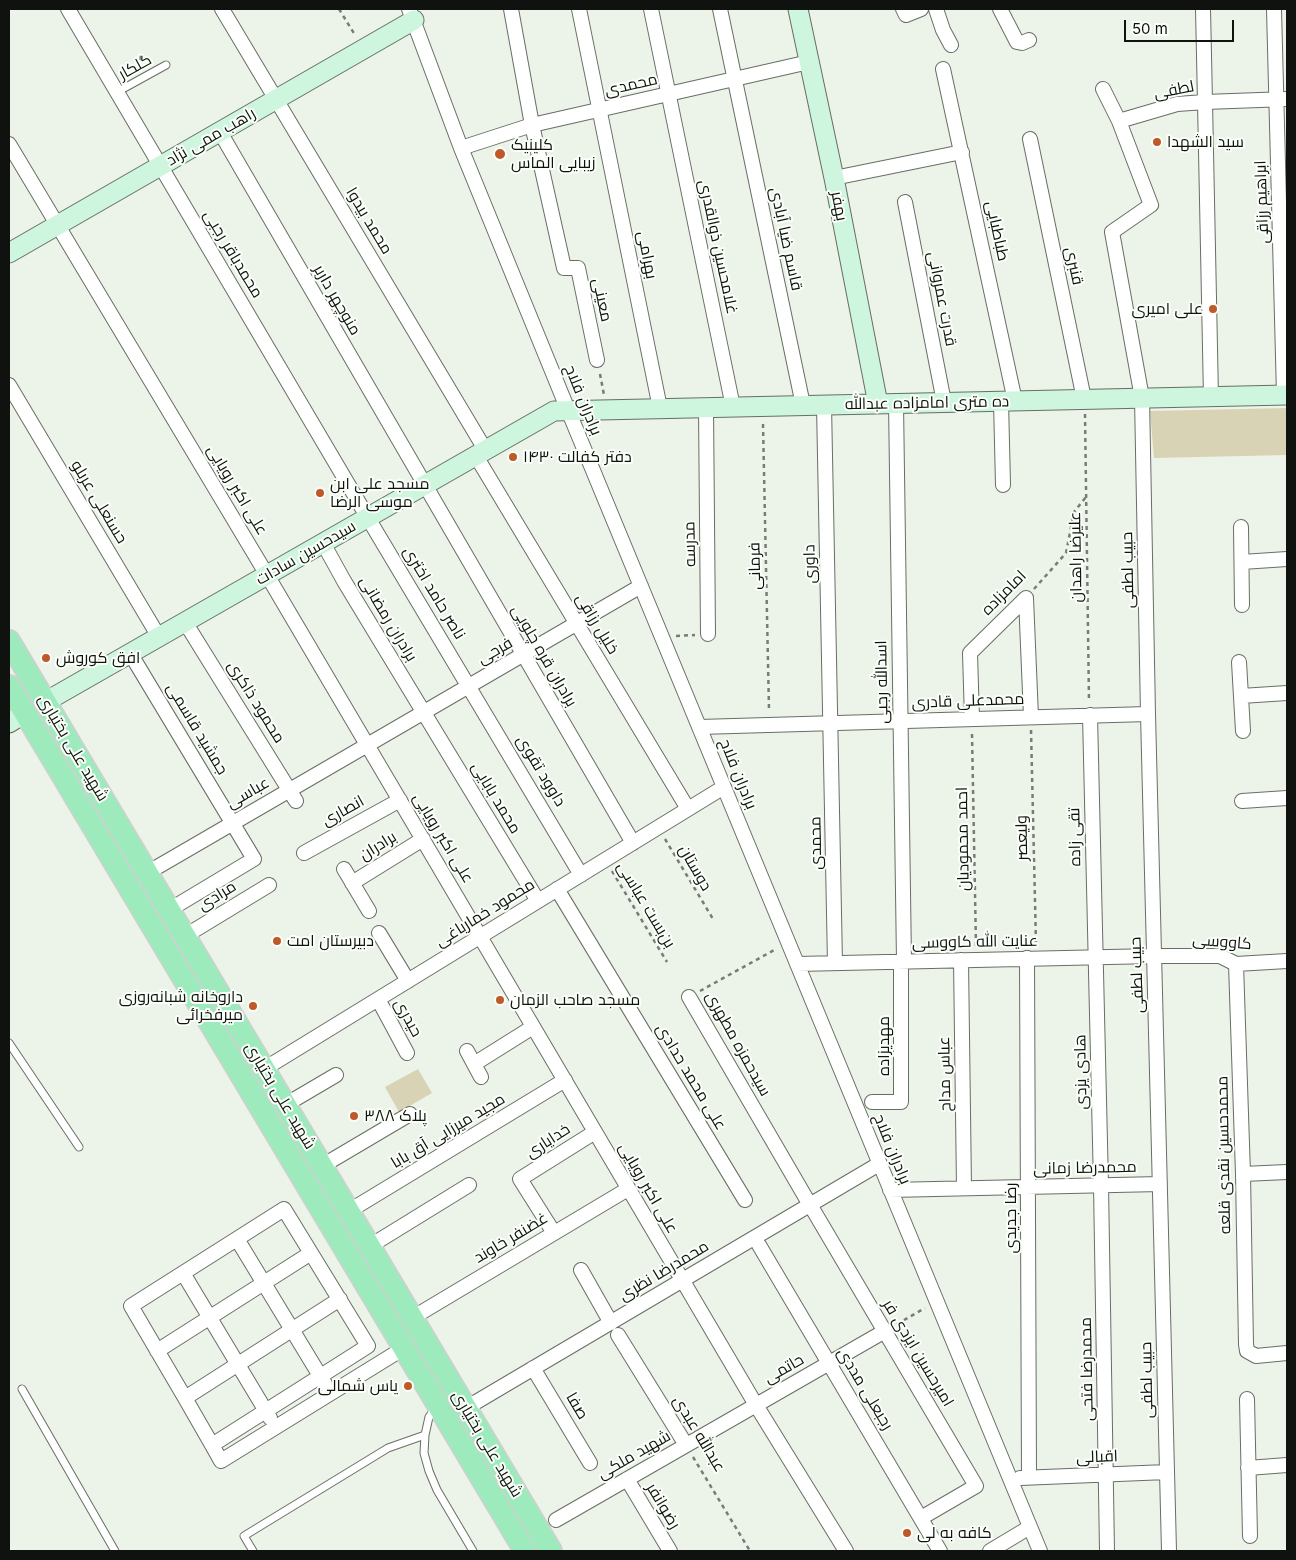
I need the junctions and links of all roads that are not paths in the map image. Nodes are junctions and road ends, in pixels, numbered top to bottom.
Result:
1 (68, 9) edge
2 (222, 9) edge
3 (511, 9) edge
4 (579, 9) edge
5 (651, 9) edge
6 (720, 9) edge
7 (798, 9) edge
8 (903, 9) edge
9 (920, 9) edge
10 (936, 9) edge
11 (1000, 9) edge
12 (1203, 9) edge
13 (1274, 9) edge
14 (411, 14) edge
15 (1028, 40) dead end
16 (951, 45) dead end
17 (810, 62) junction
18 (166, 65) dead end
19 (943, 69) dead end
20 (734, 79) junction
21 (1103, 89) dead end
22 (117, 92) junction
23 (668, 94) junction
24 (1282, 99) edge
25 (276, 100) junction
26 (1205, 102) junction
27 (600, 110) junction
28 (1119, 121) junction
29 (532, 125) junction
30 (220, 132) junction
31 (1030, 139) dead end
32 (9, 144) edge
33 (461, 148) junction
34 (962, 152) junction
35 (160, 166) junction
36 (834, 178) junction
37 (906, 202) dead end
38 (58, 225) junction
39 (9, 254) edge
40 (597, 360) road end
41 (9, 385) edge
42 (1286, 395) edge
43 (1211, 397) junction
44 (1142, 398) junction
45 (1084, 399) junction
46 (1008, 401) junction
47 (944, 402) junction
48 (887, 403) junction
49 (803, 405) junction
50 (824, 405) junction
51 (706, 407) junction
52 (733, 407) junction
53 (660, 408) junction
54 (568, 410) junction
55 (481, 453) junction
56 (425, 485) junction
57 (1003, 485) dead end
58 (368, 518) junction
59 (1241, 527) dead end
60 (323, 543) junction
61 (1287, 559) edge
62 (1242, 562) junction
63 (268, 575) junction
64 (641, 586) junction
65 (1242, 605) dead end
66 (185, 622) junction
67 (577, 624) junction
68 (708, 634) road end
69 (159, 637) junction
70 (9, 641) edge
71 (130, 653) junction
72 (523, 655) junction
73 (1240, 662) dead end
74 (9, 686) edge
75 (470, 686) junction
76 (1287, 693) edge
77 (1241, 696) junction
78 (45, 702) junction
79 (424, 712) junction
80 (1148, 714) junction
81 (1090, 715) junction
82 (1031, 717) junction
83 (17, 718) edge
84 (972, 719) junction
85 (900, 721) junction
86 (831, 723) junction
87 (699, 726) junction
88 (1243, 731) dead end
89 (367, 745) junction
90 (78, 757) junction
91 (58, 768) junction
92 (724, 787) junction
93 (293, 795) junction
94 (1287, 798) edge
95 (400, 800) junction
96 (1242, 801) dead end
97 (688, 809) junction
98 (234, 822) junction
99 (423, 839) junction
100 (632, 843) junction
101 (304, 852) dead end
102 (344, 869) dead end
103 (147, 872) junction
104 (581, 875) junction
105 (352, 883) junction
106 (268, 885) dead end
107 (558, 889) junction
108 (538, 901) junction
109 (169, 910) junction
110 (369, 911) dead end
111 (380, 933) dead end
112 (185, 936) junction
113 (480, 937) junction
114 (1154, 956) junction
115 (1095, 957) junction
116 (1032, 958) junction
117 (962, 960) junction
118 (903, 961) junction
119 (1287, 961) edge
120 (835, 963) junction
121 (797, 964) junction
122 (1236, 964) junction
123 (408, 981) junction
124 (689, 997) road end
125 (378, 999) junction
126 (533, 1027) junction
127 (9, 1044) edge
128 (407, 1052) dead end
129 (264, 1069) junction
130 (336, 1075) dead end
131 (481, 1077) dead end
132 (565, 1080) junction
133 (244, 1081) junction
134 (872, 1102) dead end
135 (285, 1105) junction
136 (410, 1114) dead end
137 (595, 1132) junction
138 (79, 1147) dead end
139 (880, 1164) junction
140 (322, 1166) junction
141 (1287, 1172) edge
142 (1243, 1174) junction
143 (1160, 1184) junction
144 (469, 1185) dead end
145 (1101, 1185) junction
146 (1028, 1187) junction
147 (964, 1188) junction
148 (628, 1189) junction
149 (890, 1190) junction
150 (745, 1200) dead end
151 (811, 1207) junction
152 (349, 1211) junction
153 (554, 1233) junction
154 (237, 1239) junction
155 (759, 1245) dead end
156 (370, 1246) junction
157 (311, 1253) junction
158 (581, 1270) dead end
159 (183, 1273) junction
160 (682, 1280) junction
161 (264, 1283) junction
162 (340, 1300) junction
163 (210, 1318) junction
164 (412, 1318) junction
165 (293, 1329) junction
166 (614, 1329) junction
167 (885, 1331) junction
168 (404, 1348) junction
169 (157, 1351) junction
170 (1287, 1353) edge
171 (829, 1363) junction
172 (239, 1364) junction
173 (533, 1368) junction
174 (321, 1376) junction
175 (22, 1389) dead end
176 (331, 1393) junction
177 (185, 1398) junction
178 (1247, 1399) dead end
179 (438, 1405) junction
180 (756, 1405) junction
181 (466, 1408) junction
182 (266, 1411) junction
183 (275, 1427) junction
184 (425, 1435) junction
185 (212, 1445) junction
186 (686, 1445) junction
187 (590, 1463) dead end
188 (1287, 1465) edge
189 (1248, 1468) junction
190 (1167, 1472) junction
191 (1106, 1474) junction
192 (1029, 1477) junction
193 (627, 1479) junction
194 (1010, 1479) junction
195 (921, 1518) junction
196 (556, 1520) dead end
197 (1030, 1528) junction
198 (1250, 1536) dead end
199 (115, 1551) edge
200 (253, 1551) edge
201 (473, 1551) edge
202 (525, 1551) edge
203 (551, 1551) edge
204 (670, 1551) edge
205 (846, 1551) edge
206 (940, 1551) edge
207 (990, 1551) edge
208 (1040, 1551) edge
209 (1107, 1551) edge
210 (1168, 1551) edge

1 - 22 street, محمدباقر رجبی
2 - 25 street, محمد بیدوا
3 - 29 street
4 - 27 street, بهرامی
5 - 23 street, غلامحسین ذوالقدری
6 - 20 street, قاسم ضیا آبادی
7 - 17 main road, بهفر
8 - 9 street
10 - 16 street
11 - 15 street
12 - 26 street, لطفی
13 - 24 street, ابراهیم رزاقی
14 - 25 main road, راهب ممی نژاد
14 - 33 street, برادران فلاح
17 - 20 street, محمدی
17 - 36 main road, بهفر
18 - 22 lane, گلکار
19 - 34 street, طباطبایی
20 - 23 street, محمدی
20 - 49 street, قاسم ضیا آبادی
21 - 28 street
22 - 35 street, محمدباقر رجبی
23 - 27 street, محمدی
23 - 52 street, غلامحسین ذوالقدری
24 - 26 street
24 - 42 street, ابراهیم رزاقی
25 - 30 main road, راهب ممی نژاد
25 - 55 street, محمد بیدوا
26 - 28 street, لطفی
26 - 43 street
27 - 29 street, محمدی
27 - 53 street, بهرامی
28 - 44 street, حبیب لطفی
29 - 33 street, محمدی
29 - 40 street, معینی
30 - 35 main road, راهب ممی نژاد
30 - 56 street, منوچهر داربر
31 - 45 street, قنبری
32 - 38 street, علی اکبر رویایی
33 - 54 street, برادران فلاح
34 - 36 street
34 - 46 street, طباطبایی
35 - 38 main road, راهب ممی نژاد
35 - 58 street, محمدباقر رجبی
36 - 48 main road, بهفر
37 - 47 street, قدرت عمروانی
38 - 39 main road, راهب ممی نژاد
38 - 63 street, علی اکبر رویایی
41 - 69 street, حسنعلی عربلو
42 - 43 main road, ده متری امامزاده عبدالله
43 - 44 main road, ده متری امامزاده عبدالله
44 - 45 main road, ده متری امامزاده عبدالله
44 - 80 street, حبیب لطفی
45 - 46 main road, ده متری امامزاده عبدالله
46 - 47 main road, ده متری امامزاده عبدالله
46 - 57 street, طباطبایی
47 - 48 main road, ده متری امامزاده عبدالله
48 - 50 main road, ده متری امامزاده عبدالله
48 - 85 street, اسدالله رجبی
49 - 50 main road, ده متری امامزاده عبدالله
49 - 52 main road, ده متری امامزاده عبدالله
50 - 86 street, داوری
51 - 52 main road, ده متری امامزاده عبدالله
51 - 53 main road, ده متری امامزاده عبدالله
51 - 68 street, مدرسه
53 - 54 main road, ده متری امامزاده عبدالله
54 - 55 main road, سیدحسین سادات
54 - 64 street, برادران فلاح
55 - 56 main road, سیدحسین سادات
55 - 67 street, خلیل رزاقی
56 - 58 main road, سیدحسین سادات
56 - 72 street, برادران قره چلویی
58 - 60 main road, سیدحسین سادات
58 - 75 street, ناصر حامد اختری
59 - 62 street
60 - 63 main road, سیدحسین سادات
60 - 79 street, برادران رمضانی
61 - 62 street
62 - 65 street
63 - 66 main road, سیدحسین سادات
63 - 89 street, علی اکبر رویایی
64 - 67 street, فرجی
64 - 87 street, برادران فلاح
66 - 69 main road, سیدحسین سادات
66 - 93 street, محمود ذاکری
67 - 72 street, فرجی
67 - 97 street, خلیل رزاقی
69 - 71 main road, سیدحسین سادات
70 - 78 main road, شهید علی بختیاری
71 - 78 main road, سیدحسین سادات
71 - 98 street, جمشید قاسمی
72 - 75 street, فرجی
72 - 100 street, برادران قره چلویی
73 - 77 street
74 - 83 main road, شهید علی بختیاری
75 - 79 street, فرجی
75 - 104 street, داوود تقوی
76 - 77 street
77 - 88 street
78 - 83 main road
78 - 90 main road, شهید علی بختیاری
79 - 89 street, فرجی
79 - 108 street, محمد بابایی
80 - 81 street, محمدعلی قادری
80 - 114 street, حبیب لطفی
81 - 82 street, محمدعلی قادری
81 - 115 street, تقی زاده
82 - 84 street, محمدعلی قادری
82 - 84 street, امامزاده
83 - 91 main road, شهید علی بختیاری
84 - 85 street, محمدعلی قادری
85 - 86 street, محمدعلی قادری
85 - 118 street, اسدالله رجبی
86 - 87 street, محمدعلی قادری
86 - 120 street, محمدی
87 - 92 street, برادران فلاح
89 - 93 street, عباسی
89 - 95 street, علی اکبر رویایی
90 - 91 main road
90 - 103 main road, شهید علی بختیاری
91 - 133 main road, شهید علی بختیاری
92 - 97 street, محمود خمارباغی
92 - 121 street, برادران فلاح
93 - 98 street, عباسی
94 - 96 street
95 - 99 street, علی اکبر رویایی
95 - 101 street, انصاری
97 - 100 street, محمود خمارباغی
98 - 103 street, عباسی
98 - 109 street, جمشید قاسمی
99 - 105 street, برادران
99 - 113 street, علی اکبر رویایی
100 - 104 street, محمود خمارباغی
102 - 105 street, برادران
103 - 109 main road, شهید علی بختیاری
104 - 107 street, محمود خمارباغی
105 - 110 street, برادران
106 - 112 street, مرادی
107 - 108 street, محمود خمارباغی
107 - 150 street, علی محمد حدادی
108 - 113 street, محمود خمارباغی
109 - 112 main road, شهید علی بختیاری
111 - 123 street
112 - 129 main road, شهید علی بختیاری
113 - 123 street, محمود خمارباغی
113 - 126 street, علی اکبر رویایی
114 - 115 street, عنایت‌ الله کاووسی
114 - 122 street, کاووسی
114 - 143 street, حبیب لطفی
115 - 116 street, عنایت‌ الله کاووسی
115 - 145 street, هادی یزدی
116 - 117 street, عنایت‌ الله کاووسی
116 - 146 street, رضا جدیدی
117 - 118 street, عنایت‌ الله کاووسی
117 - 147 street, عباس مداح
118 - 120 street, عنایت‌ الله کاووسی
118 - 134 street, مهدیزاده
119 - 122 street, کاووسی
120 - 121 street, عنایت‌ الله کاووسی
121 - 139 street, برادران فلاح
122 - 142 street, محمدحسین نقدی قلعه
123 - 125 street, محمود خمارباغی
124 - 151 street, سیدحمزه مطهری
125 - 128 street, حیدری
125 - 129 street, محمود خمارباغی
126 - 131 street
126 - 132 street, علی اکبر رویایی
127 - 138 lane
129 - 133 main road
129 - 135 main road, شهید علی بختیاری
130 - 135 street
132 - 137 street, علی اکبر رویایی
132 - 152 street, مجید میرزایی آق بابا
133 - 168 main road, شهید علی بختیاری
135 - 140 main road, شهید علی بختیاری
136 - 140 street
137 - 148 street, علی اکبر رویایی
137 - 153 street, خدایاری
139 - 149 street, برادران فلاح
139 - 151 street, محمدرضا نظری
140 - 152 main road, شهید علی بختیاری
141 - 142 street
142 - 170 street, محمدحسین نقدی قلعه
143 - 145 street, محمدرضا زمانی
143 - 190 street, حبیب لطفی
144 - 156 street
145 - 146 street, محمدرضا زمانی
145 - 191 street, محمدرضا فتحی
146 - 147 street, محمدرضا زمانی
146 - 192 street, رضا جدیدی
147 - 149 street, محمدرضا زمانی
148 - 153 street, غضنفر خاوند
148 - 160 street, علی اکبر رویایی
149 - 194 street, برادران فلاح
151 - 160 street, محمدرضا نظری
151 - 167 street, امیرحسین ایزدی فر
152 - 156 main road, شهید علی بختیاری
153 - 164 street, غضنفر خاوند
154 - 157 street
154 - 159 street
154 - 161 street
155 - 171 street, رجبعلی مددی
156 - 164 main road, شهید علی بختیاری
157 - 161 street
157 - 162 street
158 - 166 street, عبدالله عبدی
159 - 163 street
159 - 169 street
160 - 166 street, محمدرضا نظری
160 - 180 street, علی اکبر رویایی
161 - 163 street
161 - 165 street
162 - 165 street
162 - 174 street
163 - 169 street
163 - 172 street
164 - 181 main road, شهید علی بختیاری
165 - 172 street
165 - 174 street
166 - 173 street, محمدرضا نظری
166 - 186 street, عبدالله عبدی
167 - 171 street, حاتمی
167 - 195 street, امیرحسین ایزدی فر
168 - 176 street
168 - 179 main road, شهید علی بختیاری
169 - 177 street
171 - 180 street, حاتمی
171 - 195 street, رجبعلی مددی
172 - 177 street
172 - 182 street
173 - 181 street, محمدرضا نظری
173 - 187 street, صفا
174 - 176 street
174 - 182 street
175 - 199 lane
176 - 183 street
177 - 185 street
178 - 189 street
179 - 184 lane
179 - 202 main road, شهید علی بختیاری
180 - 186 street, شهید ملکی
180 - 205 street, علی اکبر رویایی
181 - 203 main road, شهید علی بختیاری
182 - 183 street
182 - 185 street
183 - 185 street
184 - 200 lane
184 - 201 lane
186 - 193 street, شهید ملکی
188 - 189 street
189 - 198 street
190 - 191 street, اقبالی
190 - 210 street, حبیب لطفی
191 - 192 street, اقبالی
191 - 209 street, محمدرضا فتحی
192 - 194 street, اقبالی
193 - 196 street, شهید ملکی
193 - 204 street, رضوانفر
194 - 197 street, برادران فلاح
195 - 206 street, رجبعلی مددی
197 - 207 street
197 - 208 street, برادران فلاح

